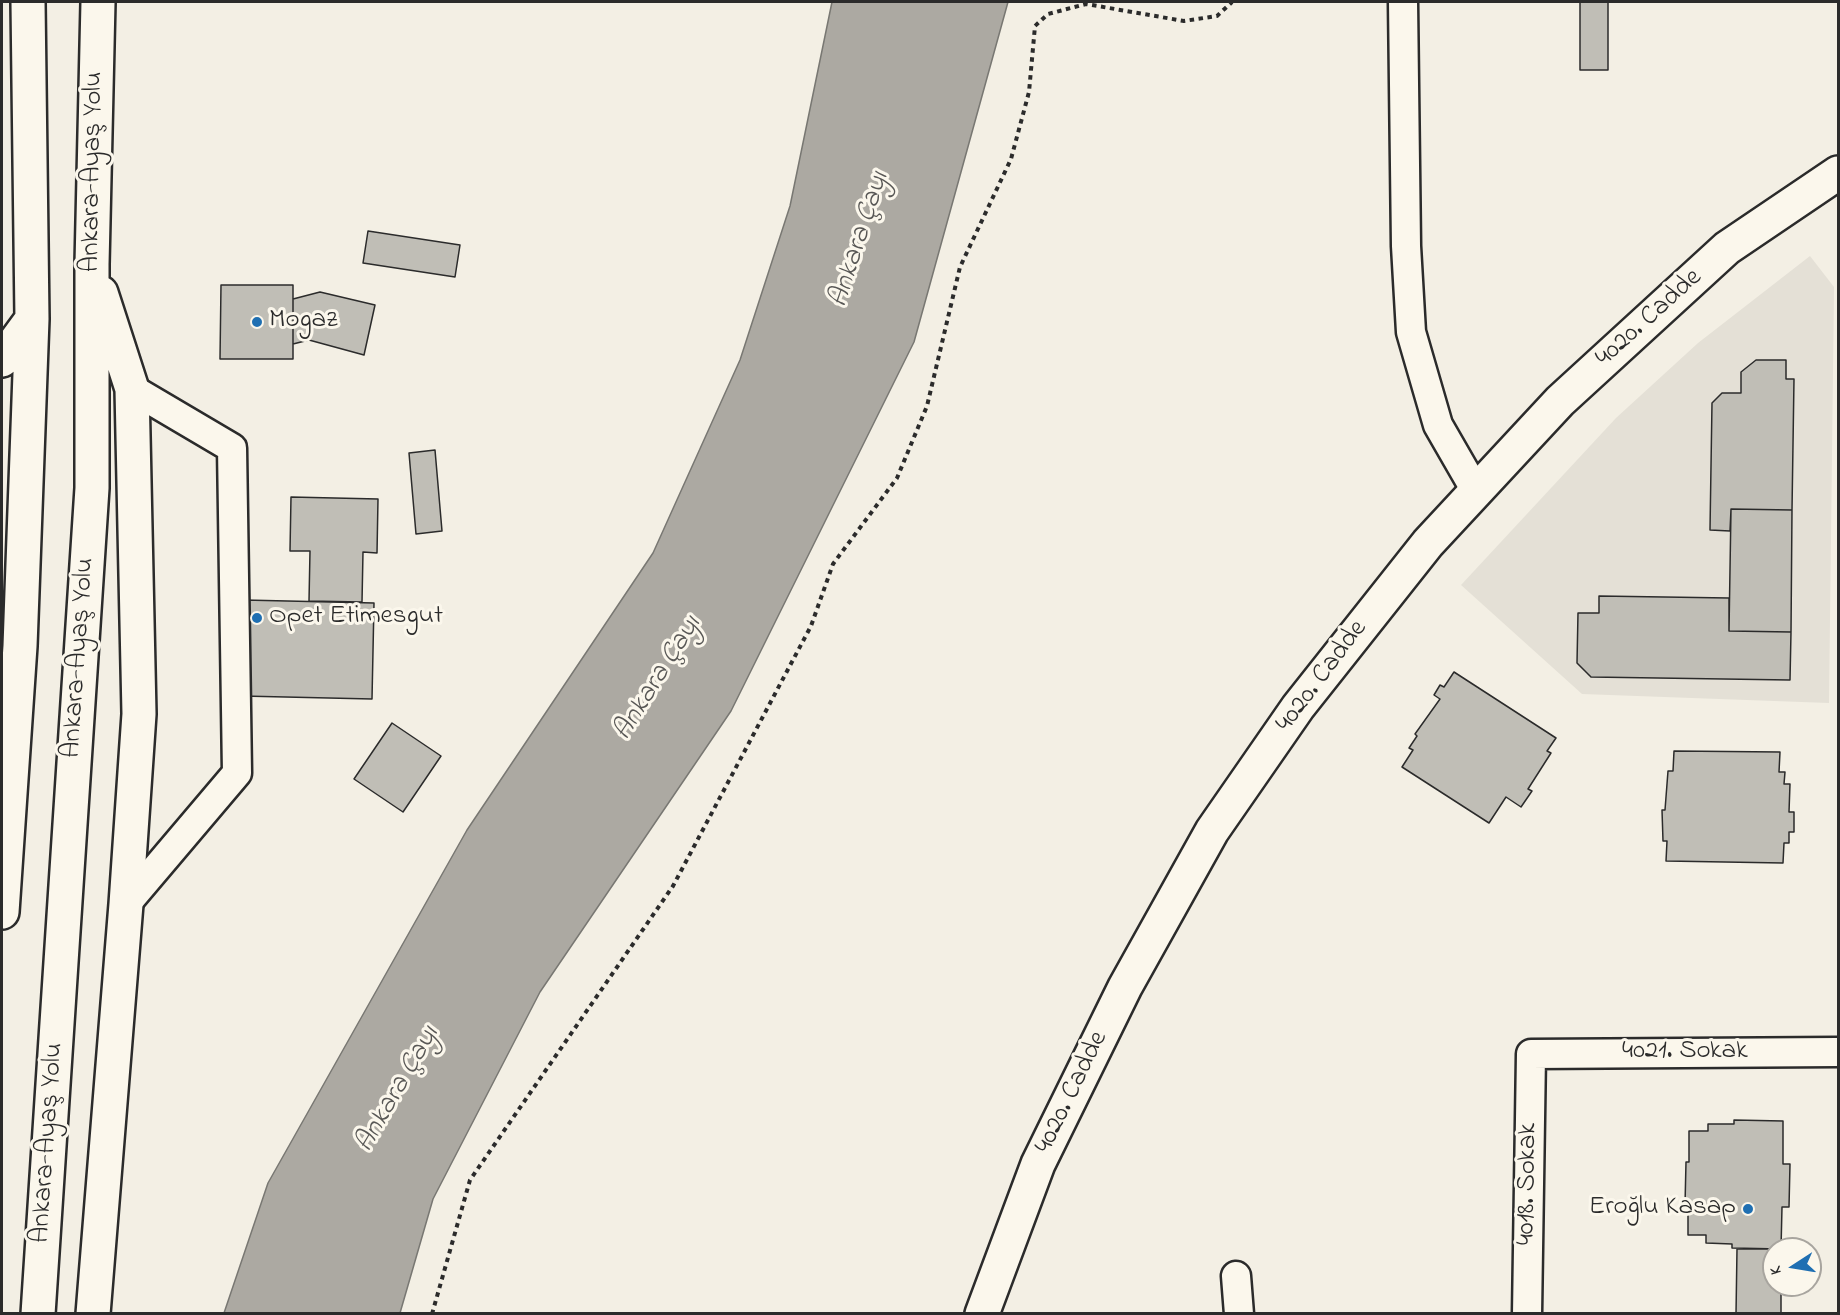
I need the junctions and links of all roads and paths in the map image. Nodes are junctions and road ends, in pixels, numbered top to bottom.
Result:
1 (28, 2) edge
2 (98, 2) edge
3 (1232, 2) edge
4 (1403, 2) edge
5 (1839, 173) edge
6 (92, 264) junction
7 (32, 319) junction
8 (2, 360) edge
9 (132, 388) junction
10 (1476, 491) junction
11 (126, 904) junction
12 (2, 912) edge
13 (1839, 1052) edge
14 (1530, 1054) joint
15 (1236, 1276) dead end
16 (38, 1314) edge
17 (93, 1314) edge
18 (432, 1314) edge
19 (982, 1314) edge
20 (1239, 1314) edge
21 (1527, 1314) edge

1 - 7 main road
2 - 6 main road, Ankara-Ayaş Yolu
3 - 18 path
4 - 10 street
5 - 10 main road, 4020. Cadde
6 - 9 main road
6 - 16 main road, Ankara-Ayaş Yolu
7 - 8 main road
7 - 12 main road
9 - 11 main road
9 - 11 street
10 - 19 main road, 4020. Cadde
11 - 17 main road
13 - 14 street, 4021. Sokak
14 - 21 street, 4018. Sokak
15 - 20 street

